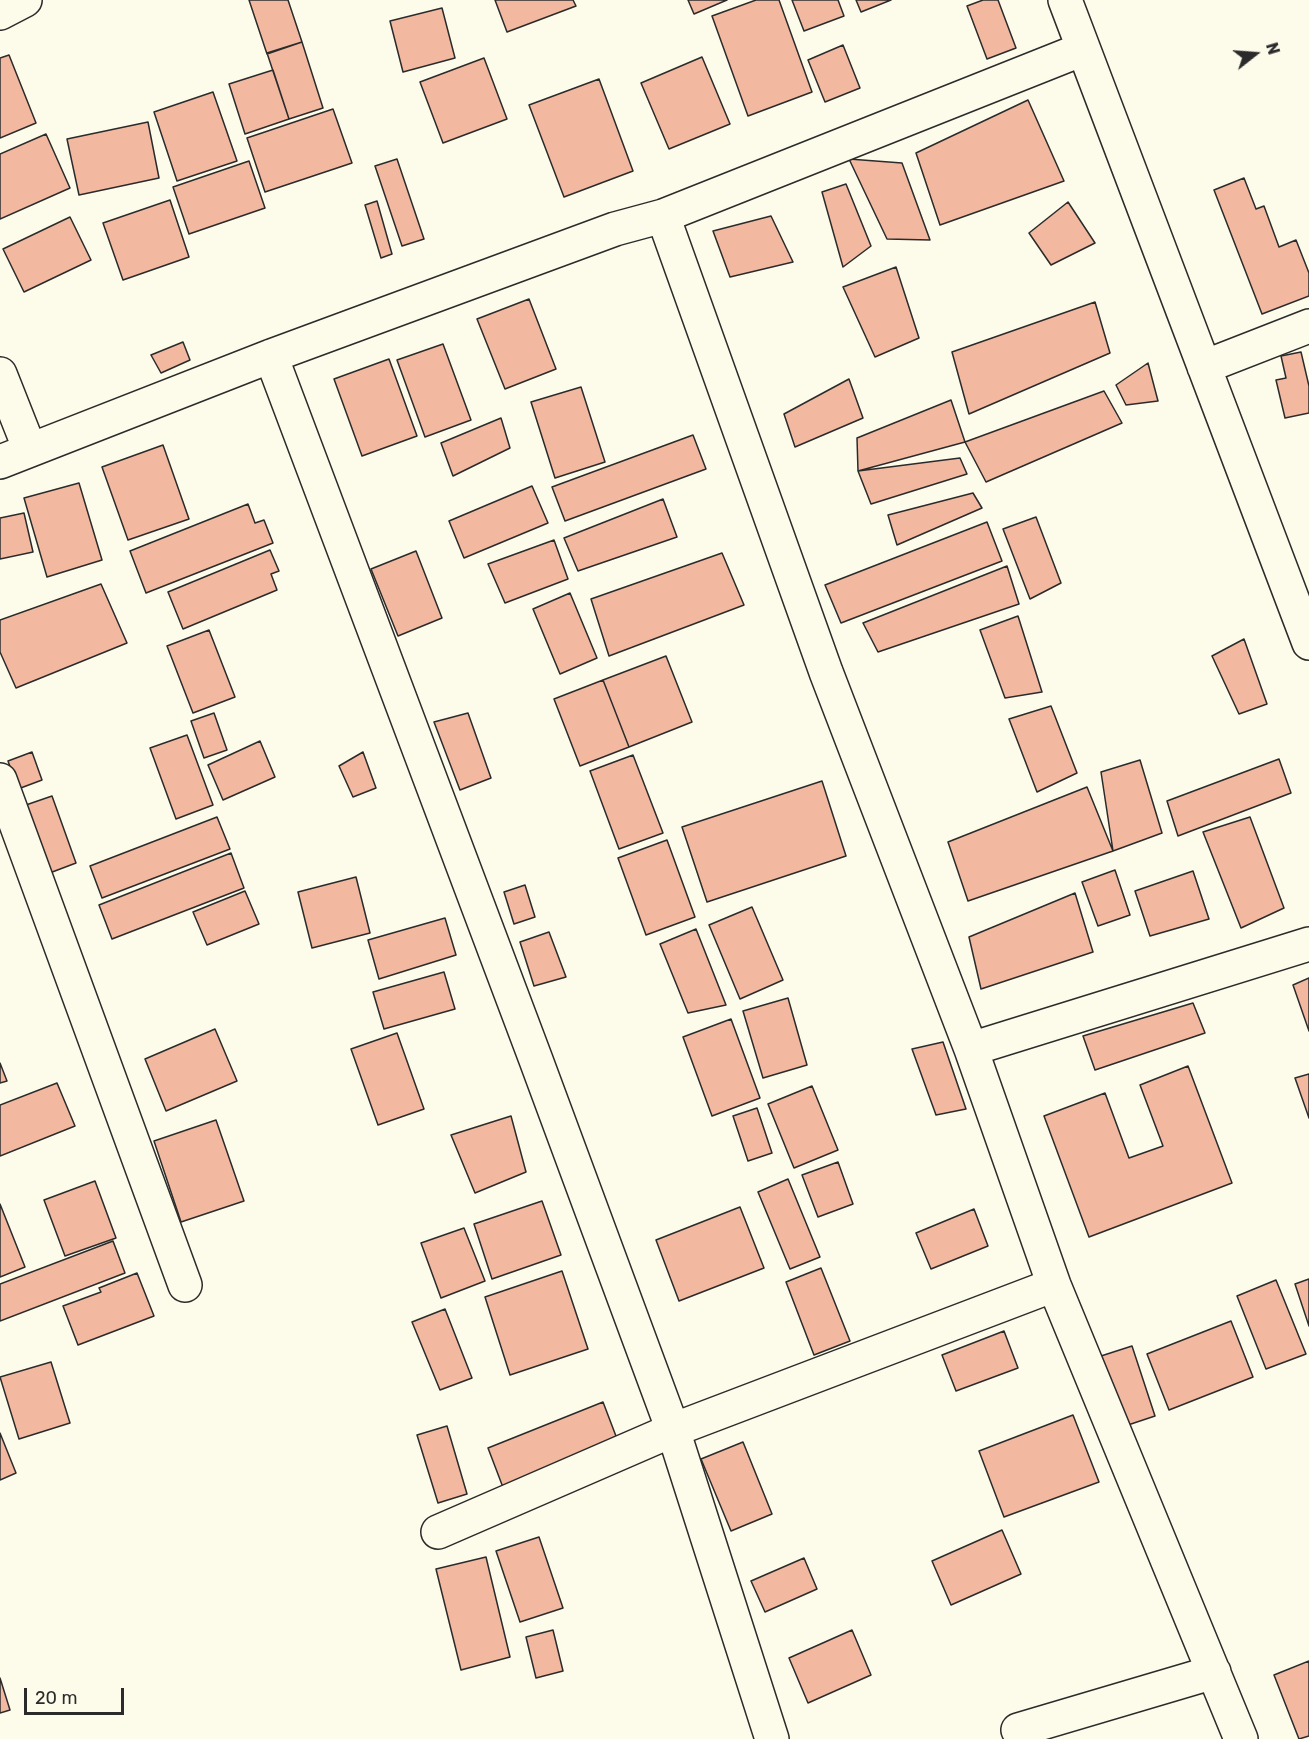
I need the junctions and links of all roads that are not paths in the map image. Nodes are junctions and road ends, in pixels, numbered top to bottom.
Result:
1 (26, 0) edge
2 (1065, 0) edge
3 (0, 13) edge
4 (1083, 49) junction
5 (663, 216) junction
6 (1309, 326) edge
7 (271, 356) junction
8 (1204, 367) junction
9 (0, 374) edge
10 (30, 450) junction
11 (0, 462) edge
12 (1309, 643) edge
13 (0, 780) edge
14 (1309, 944) edge
15 (971, 1049) junction
16 (185, 1285) dead end
17 (1054, 1285) junction
18 (673, 1430) junction
19 (438, 1532) dead end
20 (1214, 1672) junction
21 (1018, 1730) dead end
22 (772, 1739) edge
23 (1241, 1739) edge

1 - 3 street
2 - 4 street
4 - 5 street
4 - 8 street
5 - 7 street
5 - 15 street
6 - 8 street
7 - 10 street
7 - 18 street
8 - 12 street
9 - 10 street
10 - 11 street
13 - 16 street
14 - 15 street
15 - 17 street
17 - 18 street
17 - 20 street
18 - 19 street
18 - 22 street
20 - 21 street
20 - 23 street

